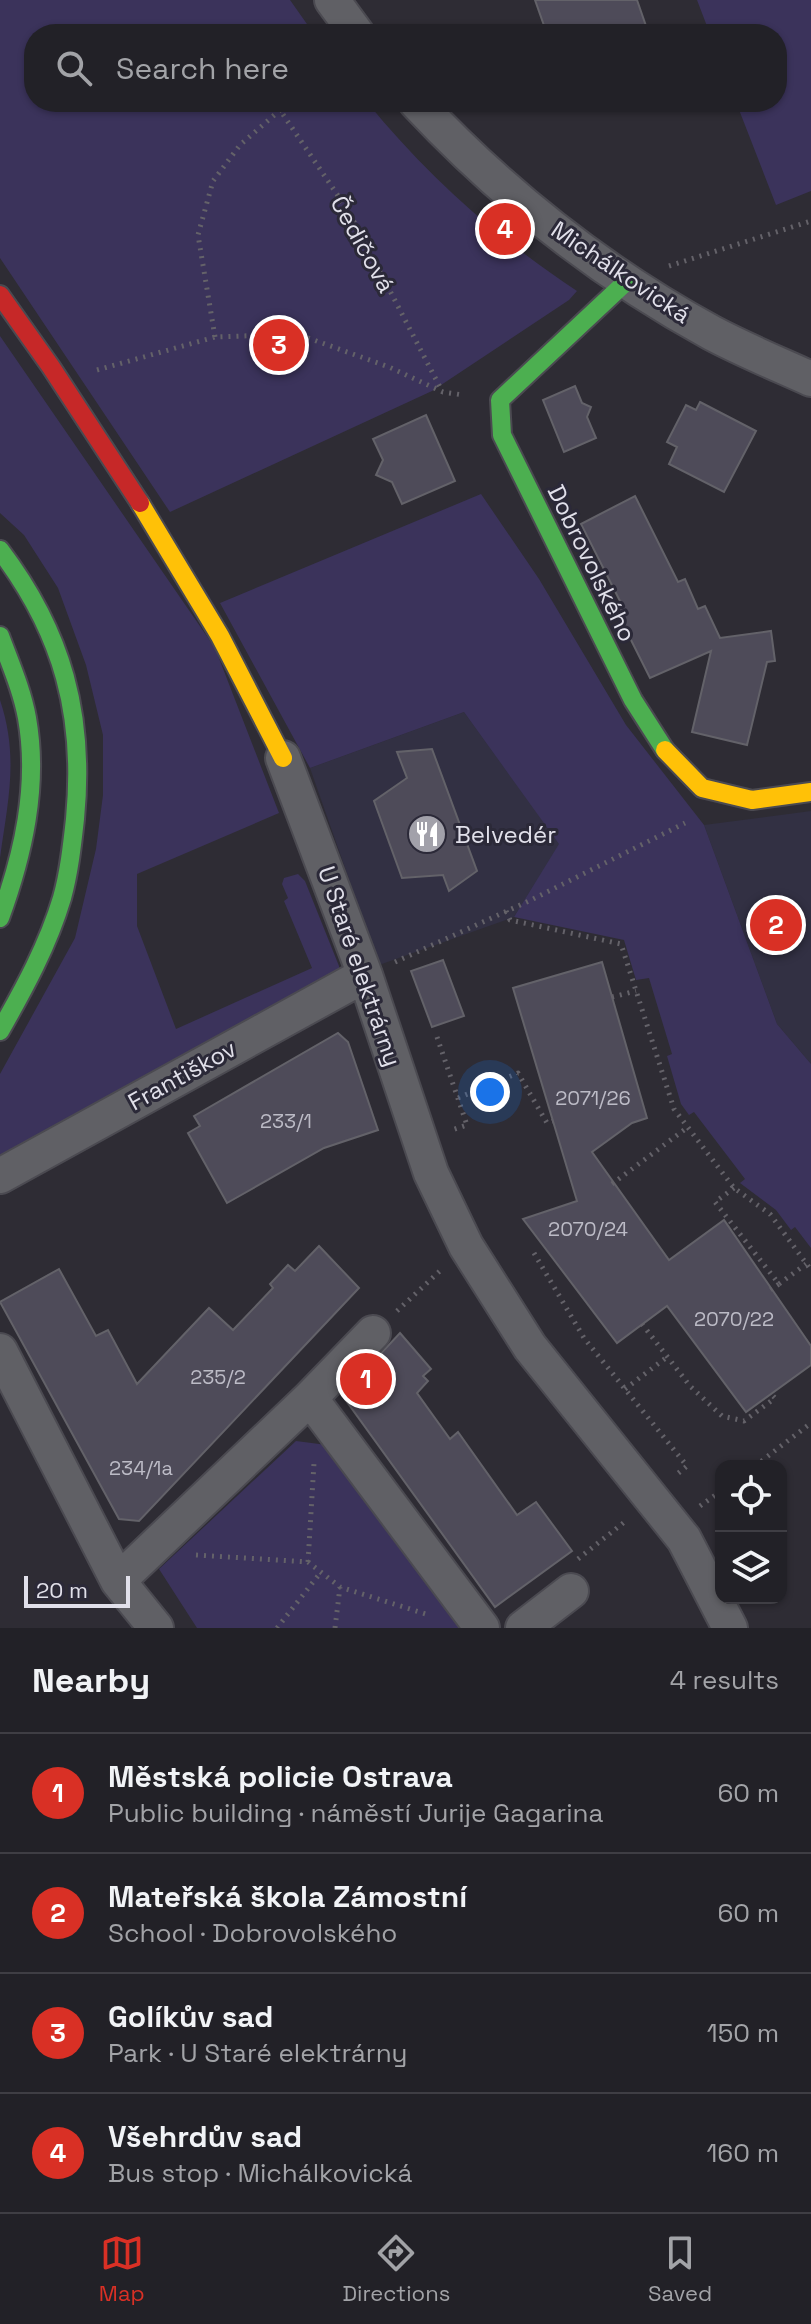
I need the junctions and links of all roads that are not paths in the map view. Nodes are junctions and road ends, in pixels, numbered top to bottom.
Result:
1 (426, 112) edge
2 (627, 281) junction
3 (0, 295) edge
4 (811, 379) edge
5 (0, 550) edge
6 (0, 636) edge
7 (283, 758) joint
8 (811, 792) edge
9 (0, 918) edge
10 (365, 975) junction
11 (0, 1031) edge
12 (0, 1176) edge
13 (373, 1333) road end
14 (0, 1351) edge
15 (314, 1403) junction
16 (575, 1575) road end
17 (118, 1581) junction
18 (156, 1628) edge
19 (482, 1628) edge
20 (523, 1628) edge
21 (730, 1628) edge

1 - 2 street, Michálkovická
2 - 4 street, Michálkovická
2 - 8 street, Dobrovolského
3 - 7 street, U Staré elektrárny
5 - 11 street
6 - 9 street
7 - 10 street, U Staré elektrárny
10 - 12 street, Františkov
10 - 21 street, U Staré elektrárny
13 - 15 street
14 - 17 street
15 - 17 street
15 - 19 street
16 - 20 street
17 - 18 street

